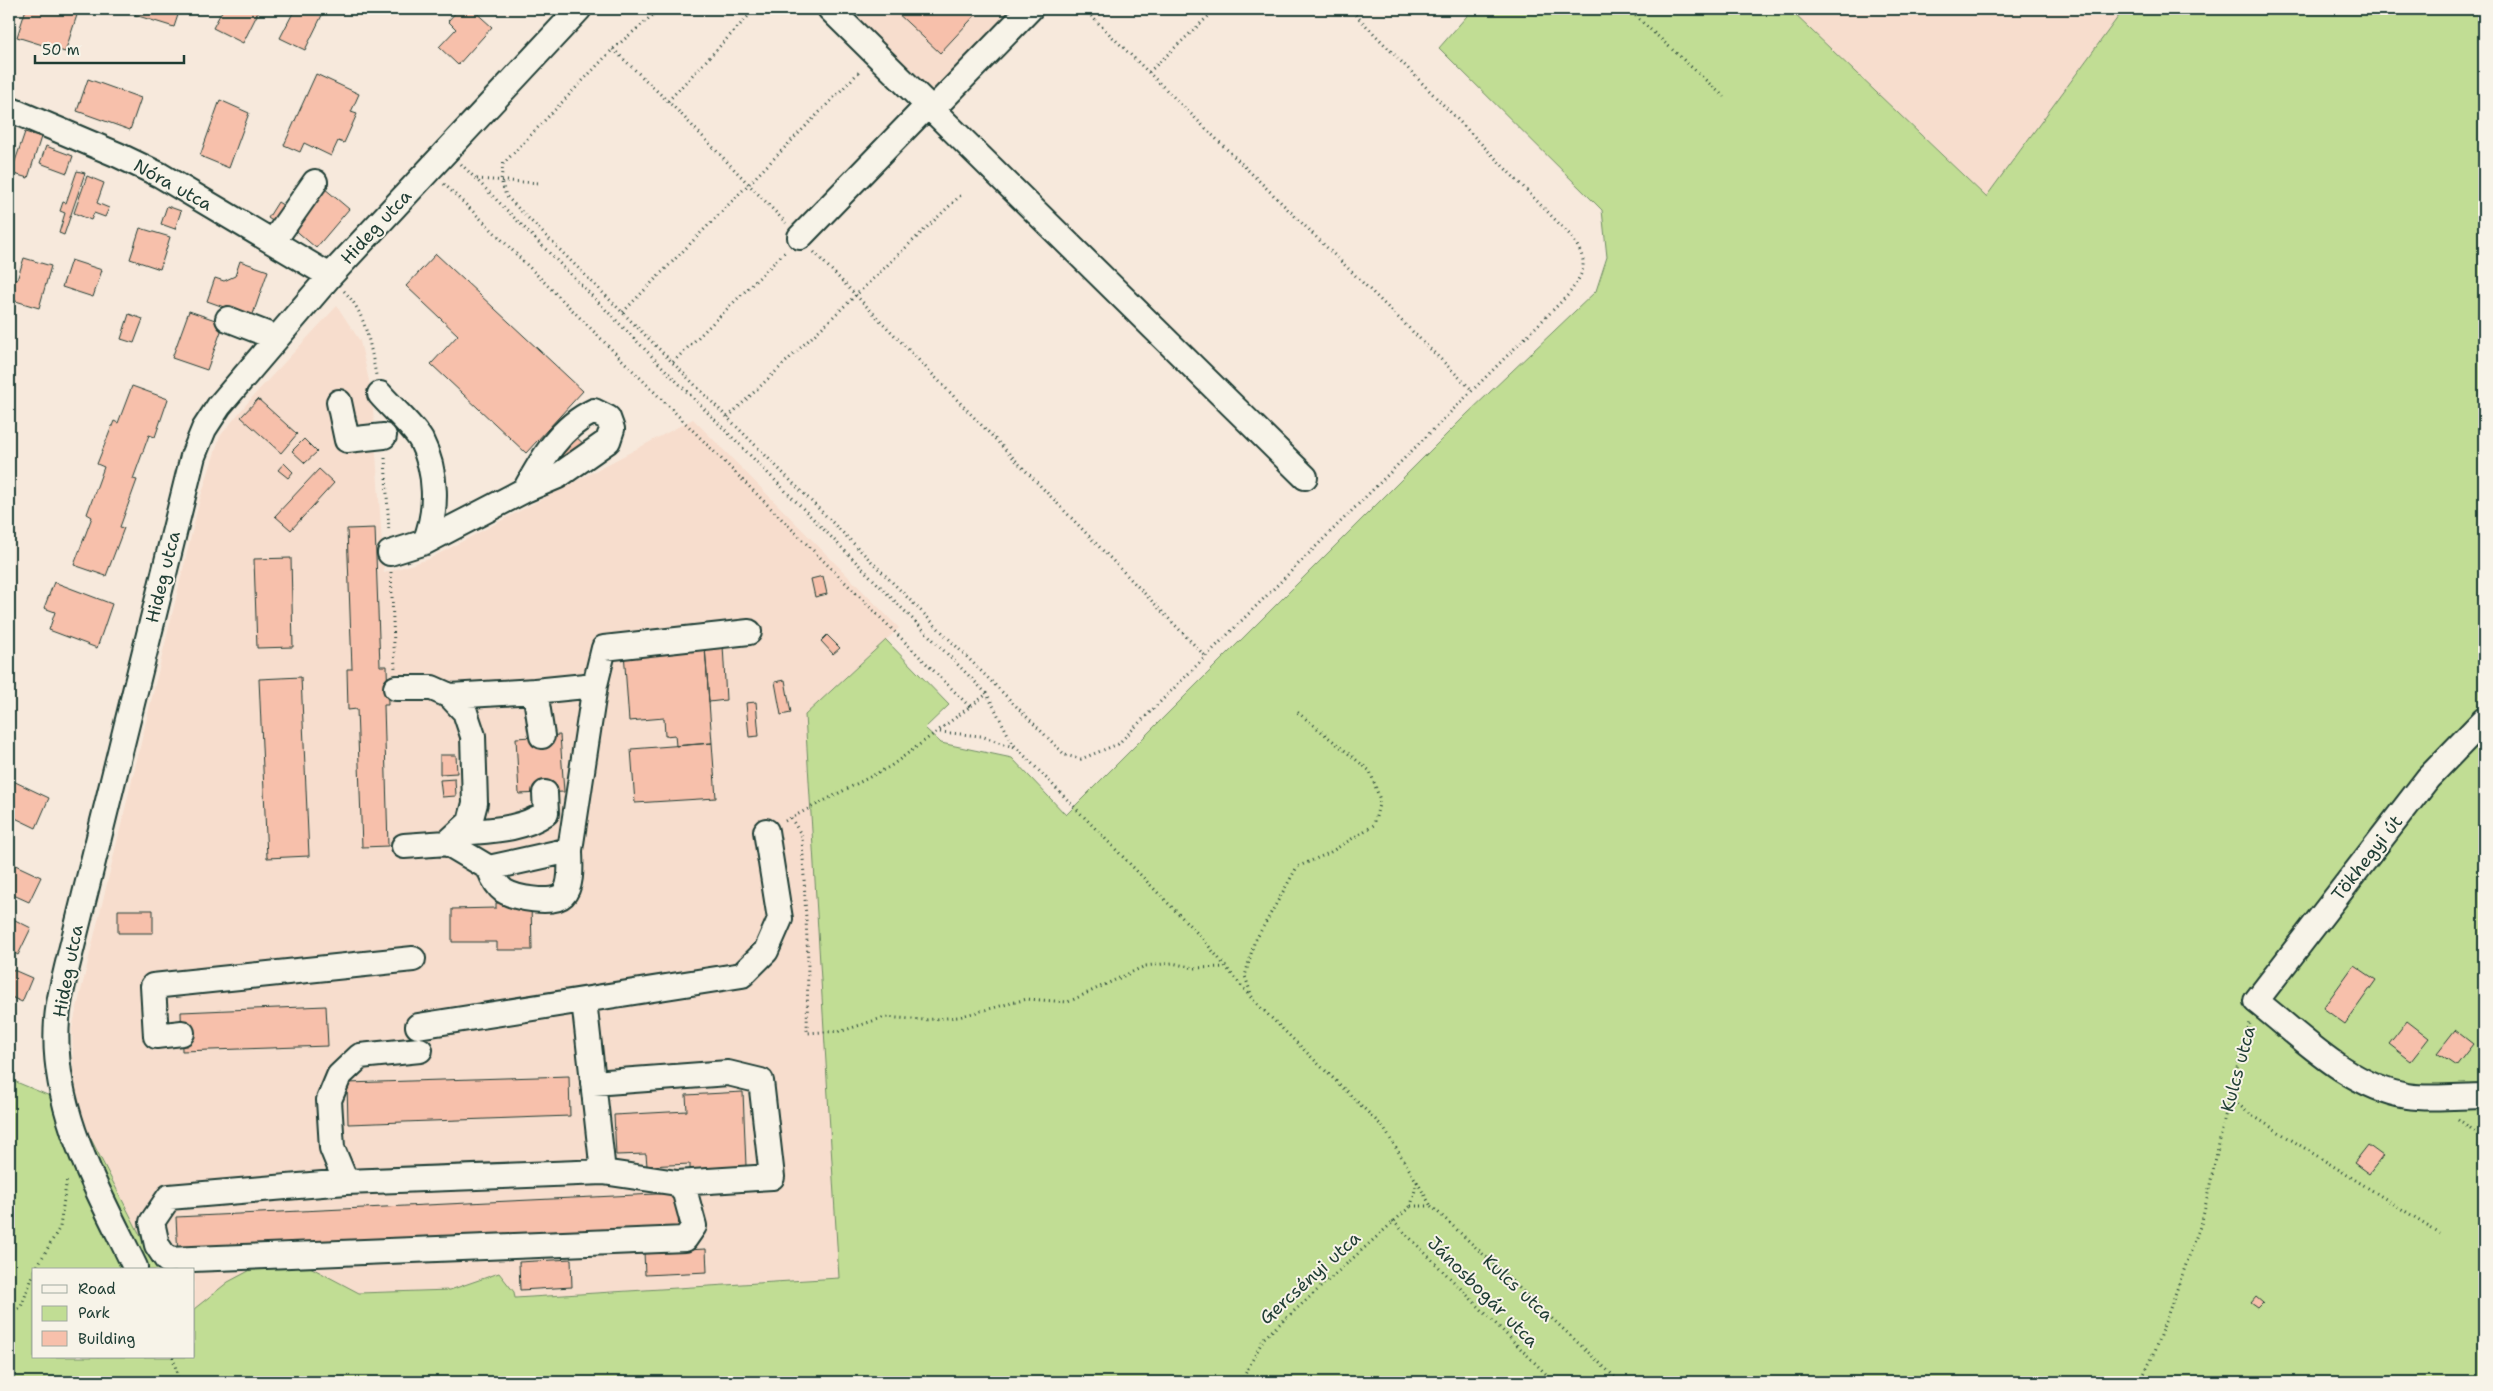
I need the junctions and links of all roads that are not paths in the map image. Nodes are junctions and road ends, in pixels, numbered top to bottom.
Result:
1 (579, 9) edge
2 (830, 9) edge
3 (1030, 9) edge
4 (929, 108) junction
5 (9, 109) edge
6 (315, 182) dead end
7 (800, 237) road end
8 (273, 242) junction
9 (330, 276) junction
10 (228, 319) dead end
11 (277, 338) junction
12 (380, 394) road end
13 (339, 402) dead end
14 (384, 436) road end
15 (1305, 477) dead end
16 (525, 490) dead end
17 (425, 542) junction
18 (390, 554) dead end
19 (749, 632) dead end
20 (594, 685) junction
21 (396, 688) dead end
22 (535, 691) junction
23 (450, 696) junction
24 (2484, 720) edge
25 (542, 736) dead end
26 (546, 793) dead end
27 (766, 831) road end
28 (453, 838) junction
29 (404, 846) dead end
30 (570, 850) junction
31 (489, 868) junction
32 (413, 960) dead end
33 (584, 1000) junction
34 (2256, 1001) joint
35 (418, 1026) dead end
36 (182, 1033) dead end
37 (420, 1050) dead end
38 (593, 1083) junction
39 (2484, 1096) edge
40 (603, 1172) junction
41 (346, 1182) junction
42 (677, 1183) junction
43 (135, 1267) dead end

1 - 9 street, Hideg utca
2 - 4 street
3 - 4 street
4 - 7 street
4 - 15 street
5 - 8 street, Nóra utca
6 - 8 street
8 - 9 street, Nóra utca
9 - 11 street, Hideg utca
10 - 11 street
11 - 43 street, Hideg utca
12 - 17 street
13 - 14 street
16 - 17 street
17 - 18 street
19 - 20 street
20 - 22 street
20 - 30 street
21 - 23 street
22 - 23 street
22 - 25 street
23 - 28 street
24 - 34 street, Tökhegyi út
26 - 28 street
27 - 33 street
28 - 29 street
28 - 31 street
30 - 31 street
30 - 31 street
32 - 36 street
33 - 35 street
33 - 38 street
34 - 39 street, Kulcs utca
37 - 41 street
38 - 40 street
38 - 42 street
40 - 41 street
40 - 42 street
41 - 42 street

